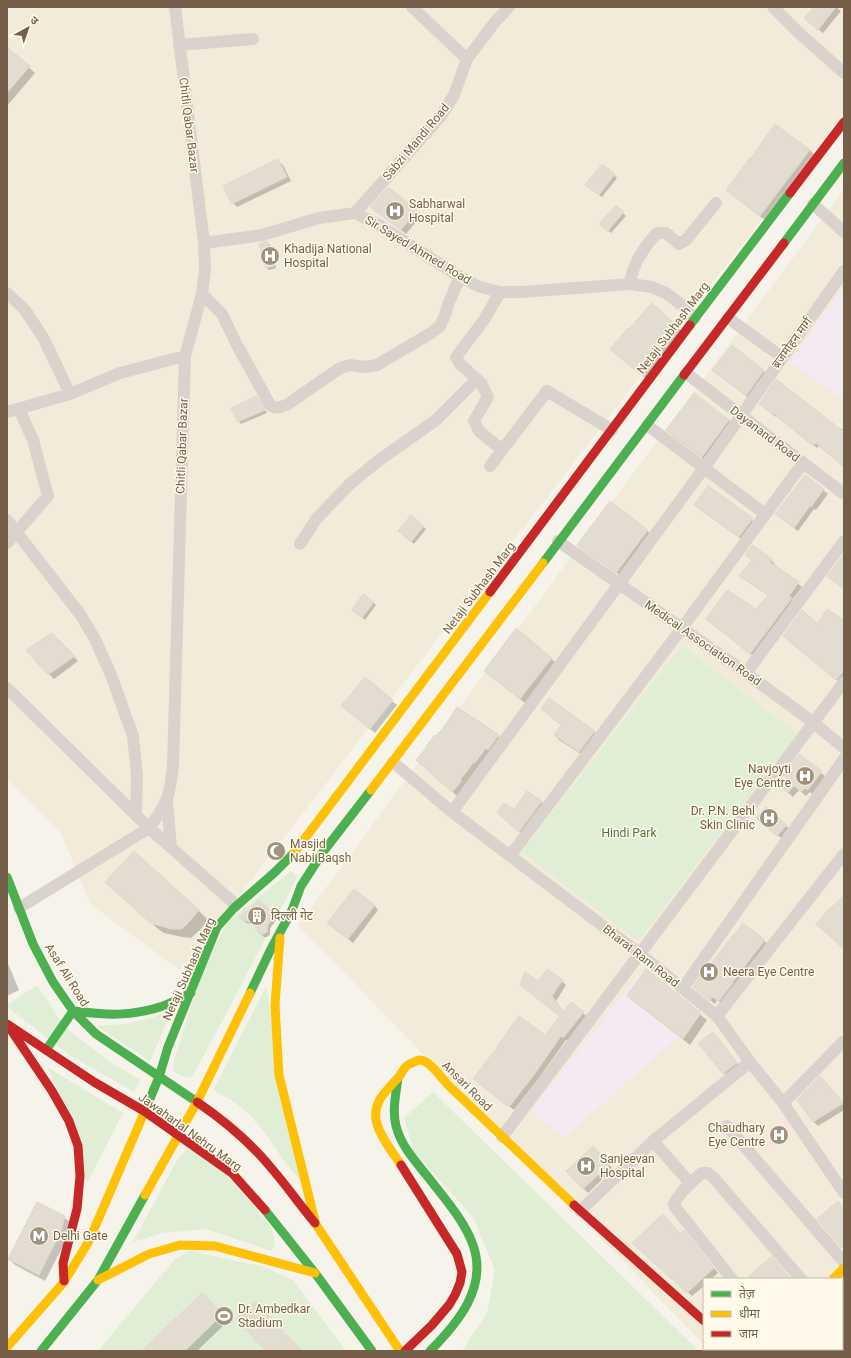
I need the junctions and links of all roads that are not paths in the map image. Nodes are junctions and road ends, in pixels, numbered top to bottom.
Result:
1 (175, 7) edge
2 (412, 7) edge
3 (509, 7) edge
4 (773, 7) edge
5 (253, 39) dead end
6 (179, 45) junction
7 (467, 59) junction
8 (844, 73) edge
9 (844, 122) edge
10 (844, 163) edge
11 (716, 203) dead end
12 (813, 204) junction
13 (356, 213) junction
14 (844, 232) edge
15 (204, 243) junction
16 (844, 271) edge
17 (460, 277) junction
18 (630, 284) junction
19 (500, 292) junction
20 (7, 293) edge
21 (202, 294) junction
22 (695, 318) junction
23 (728, 318) junction
24 (185, 356) junction
25 (782, 357) junction
26 (686, 374) junction
27 (477, 379) junction
28 (70, 394) junction
29 (20, 409) junction
30 (7, 412) edge
31 (741, 415) junction
32 (647, 425) junction
33 (612, 430) junction
34 (502, 450) junction
35 (803, 463) junction
36 (490, 466) dead end
37 (704, 468) junction
38 (844, 494) edge
39 (765, 514) junction
40 (7, 520) edge
41 (17, 533) junction
42 (558, 541) junction
43 (844, 541) edge
44 (7, 543) edge
45 (300, 544) dead end
46 (619, 583) junction
47 (682, 628) junction
48 (746, 673) junction
49 (844, 682) edge
50 (7, 688) edge
51 (814, 723) junction
52 (844, 748) edge
53 (844, 759) edge
54 (393, 762) junction
55 (167, 800) junction
56 (452, 812) junction
57 (136, 814) junction
58 (149, 828) junction
59 (171, 847) junction
60 (844, 854) edge
61 (510, 856) junction
62 (7, 877) edge
63 (236, 905) junction
64 (19, 908) junction
65 (281, 932) junction
66 (640, 954) junction
67 (683, 988) junction
68 (191, 993) junction
69 (72, 1011) junction
70 (717, 1016) junction
71 (7, 1024) edge
72 (844, 1041) edge
73 (46, 1050) junction
74 (750, 1062) junction
75 (159, 1077) junction
76 (398, 1078) junction
77 (197, 1102) junction
78 (783, 1103) junction
79 (144, 1111) junction
80 (727, 1126) dead end
81 (179, 1136) junction
82 (502, 1137) junction
83 (653, 1141) junction
84 (690, 1183) junction
85 (844, 1192) edge
86 (580, 1211) junction
87 (315, 1223) junction
88 (844, 1262) edge
89 (844, 1268) edge
90 (316, 1273) junction
91 (731, 1278) edge
92 (800, 1278) edge
93 (834, 1278) edge
94 (98, 1280) junction
95 (64, 1282) junction
96 (703, 1320) edge
97 (7, 1347) edge
98 (41, 1351) edge
99 (372, 1351) edge
100 (400, 1351) edge
101 (405, 1351) edge
102 (430, 1351) edge

1 - 6 street, Chitli Qabar Bazar
2 - 7 street
3 - 7 street, Sabzi Mandi Road
4 - 8 street
5 - 6 street
6 - 15 street, Chitli Qabar Bazar
7 - 13 street, Sabzi Mandi Road
9 - 22 main road, Netaji Subhash Marg
10 - 12 main road
11 - 18 street
12 - 14 street
12 - 23 main road
13 - 15 street, Sir Sayed Ahmed Road
13 - 17 street, Sir Sayed Ahmed Road
15 - 21 street, Chitli Qabar Bazar
16 - 25 street, ब्रजमोहन मार्ग
17 - 19 street, Sir Sayed Ahmed Road
17 - 21 street
18 - 19 street, Sir Sayed Ahmed Road
18 - 22 street, Sir Sayed Ahmed Road
19 - 27 street
20 - 28 street
21 - 24 street, Chitli Qabar Bazar
22 - 33 main road, Netaji Subhash Marg
23 - 25 street
23 - 26 main road
24 - 28 street
24 - 55 street, Chitli Qabar Bazar
25 - 31 street, ब्रजमोहन मार्ग
26 - 31 street, Dayanand Road
26 - 32 main road
27 - 34 street
27 - 45 street
28 - 29 street
29 - 30 street
29 - 41 street
31 - 35 street, Dayanand Road
31 - 37 street, ब्रजमोहन मार्ग
32 - 37 street
32 - 42 main road
33 - 34 street
33 - 63 main road, Netaji Subhash Marg
34 - 36 street
35 - 38 street, Dayanand Road
35 - 39 street
37 - 39 street
37 - 46 street, ब्रजमोहन मार्ग
39 - 47 street
40 - 41 street
41 - 44 street
41 - 57 street
42 - 46 street, Medical Association Road
42 - 54 main road
43 - 48 street
46 - 47 street, Medical Association Road
46 - 56 street, ब्रजमोहन मार्ग
47 - 48 street, Medical Association Road
47 - 61 street
48 - 51 street, Medical Association Road
49 - 51 street
50 - 57 street
51 - 52 street, Medical Association Road
51 - 66 street
53 - 67 street
54 - 56 street, Bharat Ram Road
54 - 65 main road
55 - 58 street, Chitli Qabar Bazar
55 - 59 street
56 - 61 street, Bharat Ram Road
57 - 58 street
58 - 59 street
58 - 64 street, Chitli Qabar Bazar
59 - 63 street
60 - 70 street
61 - 66 street, Bharat Ram Road
62 - 64 main road, Asaf Ali Road
63 - 68 main road, Netaji Subhash Marg
64 - 69 main road, Asaf Ali Road
65 - 77 main road
65 - 87 main road
66 - 67 street, Bharat Ram Road
66 - 82 street
67 - 70 street, Bharat Ram Road
68 - 69 main road
68 - 75 main road, Netaji Subhash Marg
69 - 73 main road
69 - 75 main road, Asaf Ali Road
70 - 74 street, Bharat Ram Road
71 - 73 main road, Jawaharlal Nehru Marg
71 - 95 main road
72 - 78 street
73 - 79 main road, Jawaharlal Nehru Marg
74 - 78 street, Bharat Ram Road
74 - 83 street
75 - 77 main road, Asaf Ali Road
75 - 79 main road, Netaji Subhash Marg
76 - 82 main road, Ansari Road
76 - 101 main road, Ansari Road
76 - 102 main road
77 - 81 main road
77 - 87 main road, Jawaharlal Nehru Marg
78 - 85 street, Bharat Ram Road
79 - 81 main road, Jawaharlal Nehru Marg
79 - 95 main road, Netaji Subhash Marg
80 - 88 street
81 - 90 main road, Jawaharlal Nehru Marg
81 - 94 main road
82 - 86 main road, Ansari Road
83 - 84 street
83 - 86 street
84 - 91 street
84 - 92 street
86 - 96 main road, Ansari Road
87 - 100 main road, Jawaharlal Nehru Marg
89 - 93 main road
90 - 94 main road
90 - 99 main road, Jawaharlal Nehru Marg
94 - 98 main road
95 - 97 main road, Netaji Subhash Marg

